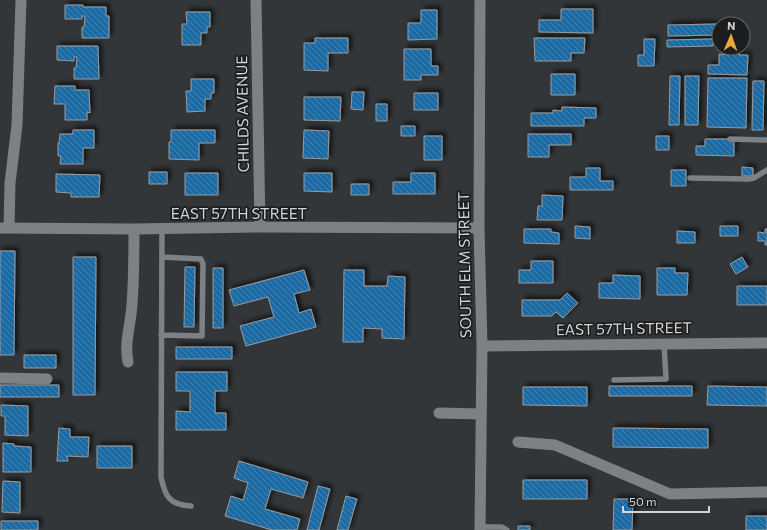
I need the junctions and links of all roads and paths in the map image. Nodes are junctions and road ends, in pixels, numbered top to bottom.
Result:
1 (21, 0) edge
2 (256, 0) edge
3 (480, 0) edge
4 (730, 139) dead end
5 (767, 140) edge
6 (767, 170) edge
7 (690, 178) dead end
8 (260, 227) junction
9 (4, 228) edge
10 (479, 228) junction
11 (134, 229) junction
12 (162, 229) junction
13 (162, 257) junction
14 (161, 336) junction
15 (767, 343) edge
16 (664, 344) junction
17 (482, 346) junction
18 (128, 362) dead end
19 (0, 378) edge
20 (47, 379) dead end
21 (614, 380) dead end
22 (439, 413) dead end
23 (481, 414) junction
24 (518, 442) dead end
25 (767, 492) edge
26 (191, 506) dead end
27 (480, 529) edge
28 (507, 530) edge

1 - 9 street
2 - 8 street, CHILDS AVENUE
3 - 10 street, SOUTH ELM STREET
4 - 5 lane
6 - 7 lane
8 - 10 street, EAST 57TH STREET
8 - 12 street, EAST 57TH STREET
9 - 11 street, EAST 57TH STREET
10 - 17 street, SOUTH ELM STREET
11 - 12 street, EAST 57TH STREET
11 - 18 street
12 - 13 lane
13 - 14 lane
13 - 14 lane
14 - 26 lane
15 - 16 street, EAST 57TH STREET
16 - 17 street, EAST 57TH STREET
16 - 21 lane
17 - 23 street, SOUTH ELM STREET
19 - 20 street
22 - 23 street
23 - 27 street, SOUTH ELM STREET
24 - 25 street
27 - 28 lane

